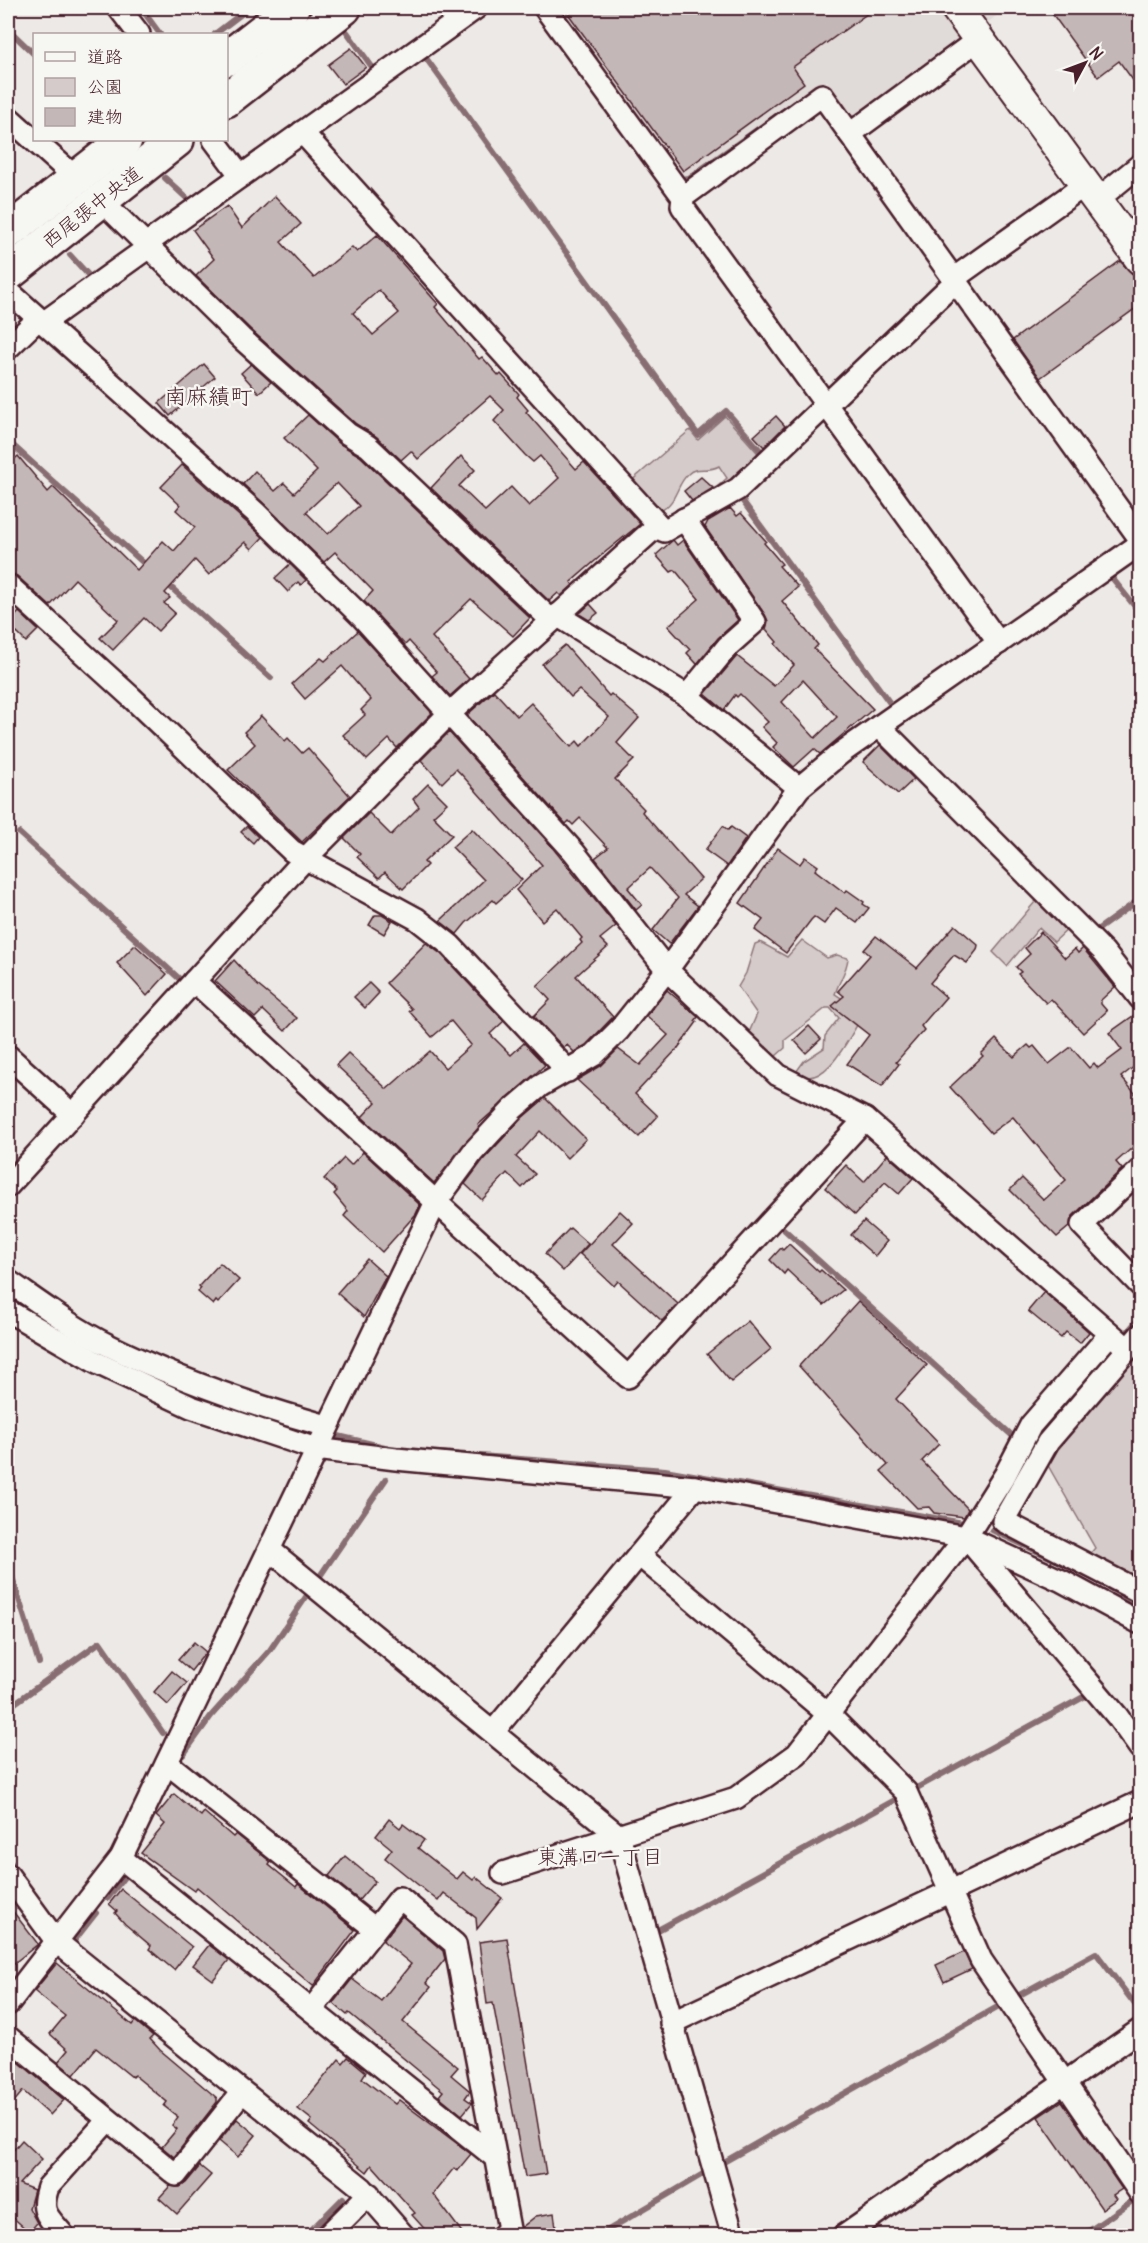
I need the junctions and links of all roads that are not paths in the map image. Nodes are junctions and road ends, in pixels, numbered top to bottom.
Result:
1 (119, 8) edge
2 (292, 8) edge
3 (344, 8) edge
4 (476, 8) edge
5 (545, 8) edge
6 (956, 8) edge
7 (138, 33) edge
8 (979, 39) junction
9 (228, 57) edge
10 (228, 98) edge
11 (8, 117) edge
12 (302, 132) junction
13 (850, 134) junction
14 (33, 139) edge
15 (35, 141) edge
16 (124, 141) edge
17 (176, 141) edge
18 (215, 141) edge
19 (1140, 165) edge
20 (241, 176) junction
21 (76, 178) junction
22 (1092, 192) junction
23 (683, 197) junction
24 (101, 200) junction
25 (8, 232) edge
26 (148, 245) junction
27 (1140, 260) edge
28 (8, 274) edge
29 (954, 281) junction
30 (8, 291) edge
31 (41, 321) junction
32 (8, 348) edge
33 (825, 406) junction
34 (684, 519) junction
35 (658, 525) junction
36 (1140, 539) edge
37 (1140, 544) edge
38 (8, 585) edge
39 (554, 617) junction
40 (999, 643) junction
41 (687, 696) junction
42 (449, 714) junction
43 (879, 726) junction
44 (799, 788) junction
45 (305, 859) junction
46 (667, 970) junction
47 (194, 981) junction
48 (1140, 998) edge
49 (8, 1056) edge
50 (568, 1071) junction
51 (73, 1114) junction
52 (865, 1119) junction
53 (1140, 1170) edge
54 (8, 1186) edge
55 (436, 1202) junction
56 (8, 1281) edge
57 (1140, 1285) edge
58 (8, 1311) edge
59 (1110, 1334) junction
60 (1134, 1342) edge
61 (327, 1426) junction
62 (316, 1449) junction
63 (695, 1487) junction
64 (966, 1537) junction
65 (270, 1550) junction
66 (639, 1555) junction
67 (1140, 1592) edge
68 (1140, 1623) edge
69 (828, 1714) junction
70 (494, 1732) junction
71 (1140, 1748) edge
72 (167, 1763) junction
73 (1140, 1802) edge
74 (619, 1836) junction
75 (121, 1858) junction
76 (503, 1872) dead end
77 (8, 1875) edge
78 (950, 1891) junction
79 (375, 1929) junction
80 (57, 1942) junction
81 (8, 2004) edge
82 (311, 2010) junction
83 (671, 2023) junction
84 (1140, 2030) edge
85 (8, 2037) edge
86 (1064, 2084) junction
87 (241, 2093) junction
88 (108, 2120) junction
89 (496, 2158) junction
90 (1140, 2193) edge
91 (369, 2194) junction
92 (64, 2235) edge
93 (327, 2235) edge
94 (404, 2235) edge
95 (502, 2235) edge
96 (733, 2235) edge
97 (844, 2235) edge

1 - 7 street
2 - 9 main road
3 - 10 main road
4 - 12 street
5 - 23 street
6 - 8 street
8 - 13 street
8 - 22 street
11 - 14 street
12 - 20 street
12 - 35 street
13 - 23 street
13 - 29 street
15 - 21 street
16 - 21 main road, 西尾張中央道
17 - 24 main road, 西尾張中央道
18 - 20 street
19 - 22 street
20 - 26 street
21 - 25 main road, 西尾張中央道
22 - 27 street
22 - 29 street
23 - 33 street
24 - 26 street
24 - 28 main road, 西尾張中央道
26 - 31 street
26 - 39 street
29 - 33 street
29 - 36 street
30 - 31 street
31 - 32 street
31 - 42 street
33 - 34 street
33 - 40 street
34 - 35 street
34 - 41 street
35 - 39 street
37 - 40 street
38 - 45 street
39 - 41 street
39 - 42 street
40 - 43 street
41 - 44 street
42 - 45 street
42 - 46 street
43 - 44 street
43 - 48 street
44 - 46 street
45 - 47 street
45 - 50 street
46 - 50 street
46 - 52 street
47 - 51 street
47 - 55 street
49 - 51 street
50 - 55 street
51 - 54 street
52 - 55 street
52 - 59 street
53 - 57 street
55 - 61 street
56 - 61 street
58 - 62 street
59 - 60 street
59 - 64 street
60 - 67 street
61 - 62 street
62 - 63 street
62 - 65 street
63 - 64 street
63 - 66 street
64 - 68 street
64 - 69 street
64 - 71 street
65 - 70 street
65 - 72 street
66 - 69 street
66 - 70 street
69 - 74 street
69 - 78 street
70 - 74 street
72 - 75 street
72 - 79 street
73 - 78 street
74 - 76 street
74 - 83 street
75 - 80 street
75 - 82 street
77 - 80 street
78 - 83 street
78 - 86 street
79 - 82 street
79 - 89 street
80 - 81 street
80 - 87 street
82 - 89 street
83 - 96 street
84 - 86 street
85 - 88 street
86 - 90 street
86 - 97 street
87 - 88 street
87 - 91 street
88 - 92 street
89 - 95 street
91 - 93 street
91 - 94 street

